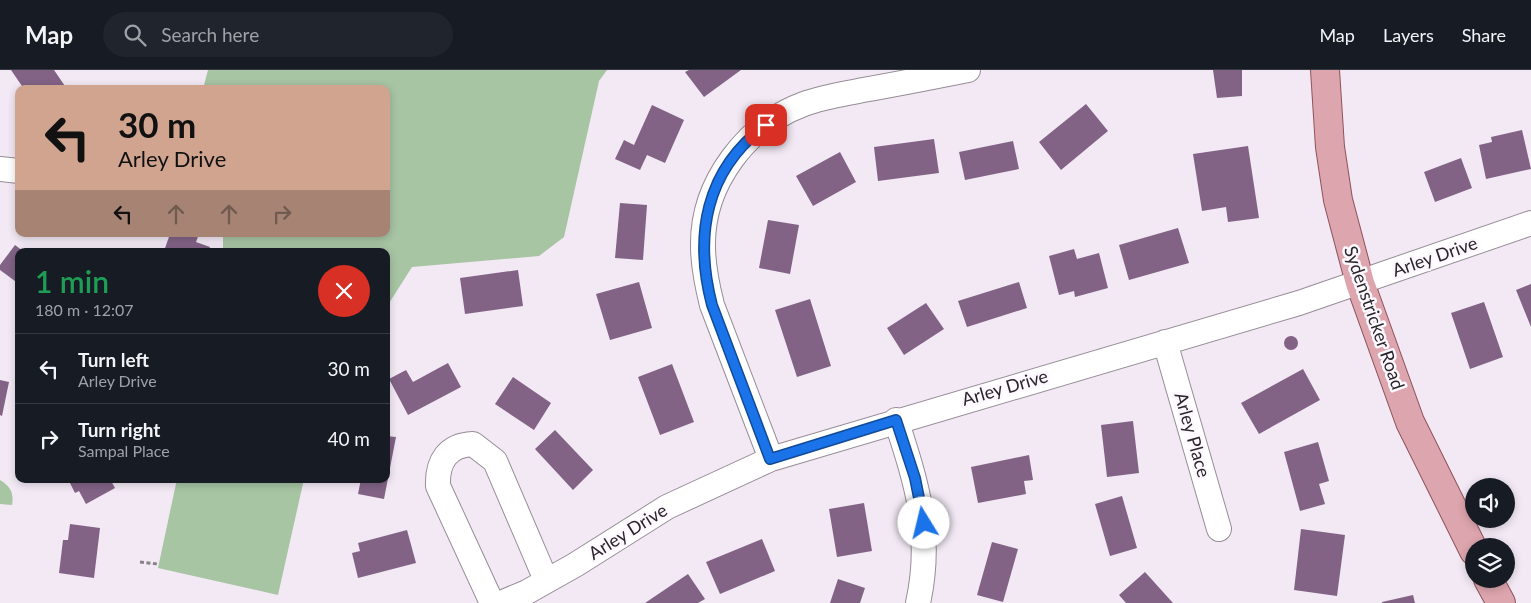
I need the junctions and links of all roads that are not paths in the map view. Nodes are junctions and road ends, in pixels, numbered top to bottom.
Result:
1 (968, 70) edge
2 (1325, 70) edge
3 (0, 169) edge
4 (15, 171) edge
5 (1531, 223) edge
6 (1360, 283) junction
7 (1165, 342) junction
8 (896, 420) junction
9 (770, 459) junction
10 (1219, 529) dead end
11 (1468, 538) edge
12 (546, 580) junction
13 (1493, 588) edge
14 (492, 603) edge
15 (501, 603) edge
16 (918, 603) edge
17 (1501, 603) edge

1 - 9 street
2 - 6 main road, Sydenstricker Road
3 - 4 street
5 - 6 street, Arley Drive
6 - 7 street, Arley Drive
6 - 11 main road, Sydenstricker Road
7 - 8 street, Arley Drive
7 - 10 street, Arley Place
8 - 9 street, Arley Drive
8 - 16 street
9 - 12 street, Arley Drive
12 - 14 street
12 - 15 street, Arley Drive
13 - 17 main road

